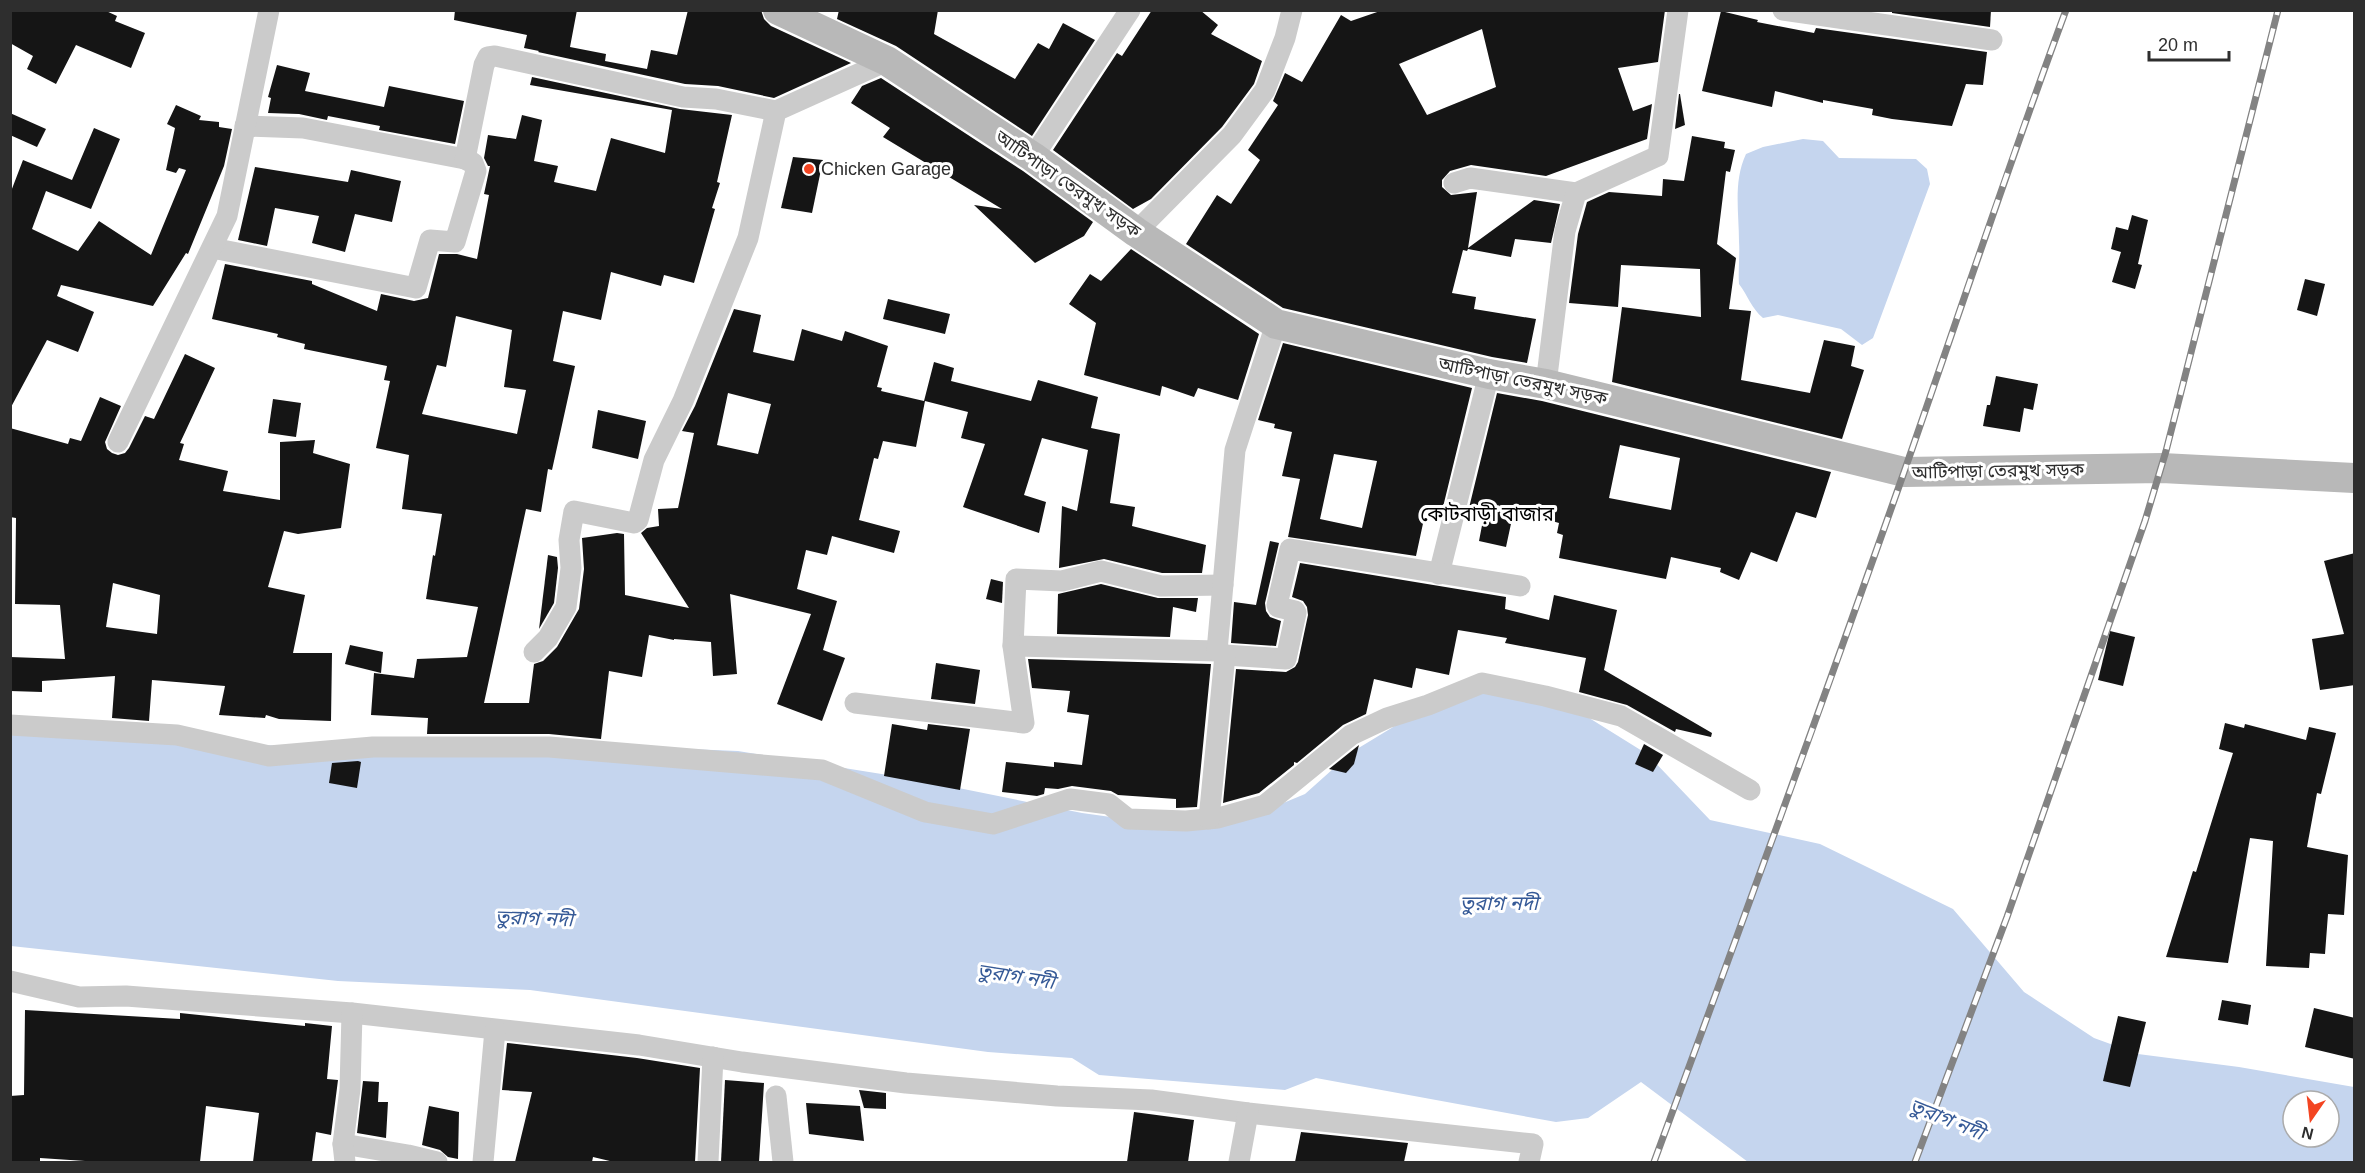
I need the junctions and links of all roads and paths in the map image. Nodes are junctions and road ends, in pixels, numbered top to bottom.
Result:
1 (269, 10) edge
2 (778, 10) edge
3 (1130, 10) edge
4 (1292, 10) edge
5 (1678, 10) edge
6 (1783, 10) edge
7 (1879, 17) edge
8 (1992, 40) dead end
9 (887, 61) junction
10 (776, 111) junction
11 (245, 126) junction
12 (1033, 157) junction
13 (465, 159) junction
14 (1454, 183) dead end
15 (1576, 193) junction
16 (1136, 232) junction
17 (212, 248) junction
18 (1276, 324) junction
19 (1489, 374) junction
20 (1546, 384) junction
21 (118, 442) dead end
22 (2355, 478) edge
23 (1439, 574) junction
24 (1223, 585) junction
25 (1520, 586) dead end
26 (1013, 646) junction
27 (534, 652) dead end
28 (1221, 653) junction
29 (855, 703) dead end
30 (10, 725) edge
31 (1750, 790) dead end
32 (1209, 819) junction
33 (10, 981) edge
34 (352, 1013) junction
35 (495, 1030) junction
36 (713, 1057) junction
37 (776, 1096) dead end
38 (1248, 1113) junction
39 (344, 1153) edge
40 (1531, 1153) edge
41 (437, 1162) edge
42 (483, 1162) edge
43 (708, 1162) edge
44 (783, 1162) edge
45 (1239, 1162) edge

1 - 11 street
2 - 9 main road, আটিপাড়া তেরমুখ সড়ক
3 - 12 street
4 - 16 street
5 - 15 street
6 - 7 street
7 - 8 street
9 - 10 street
9 - 12 main road, আটিপাড়া তেরমুখ সড়ক
10 - 13 street
10 - 27 street
11 - 13 street
11 - 17 street
12 - 16 main road, আটিপাড়া তেরমুখ সড়ক
13 - 17 street
14 - 15 street
15 - 20 street
16 - 18 main road, আটিপাড়া তেরমুখ সড়ক
17 - 21 street
18 - 19 main road, আটিপাড়া তেরমুখ সড়ক
18 - 24 street
19 - 20 main road, আটিপাড়া তেরমুখ সড়ক
19 - 23 street
20 - 22 main road, আটিপাড়া তেরমুখ সড়ক
23 - 25 street
23 - 28 street
24 - 26 street
24 - 28 street
26 - 28 street
26 - 29 street
28 - 32 street
30 - 32 street
31 - 32 street
33 - 34 street
34 - 35 street
34 - 39 street
35 - 36 street
35 - 42 street
36 - 38 street
36 - 43 street
37 - 44 street
38 - 40 street
38 - 45 street
39 - 41 street

